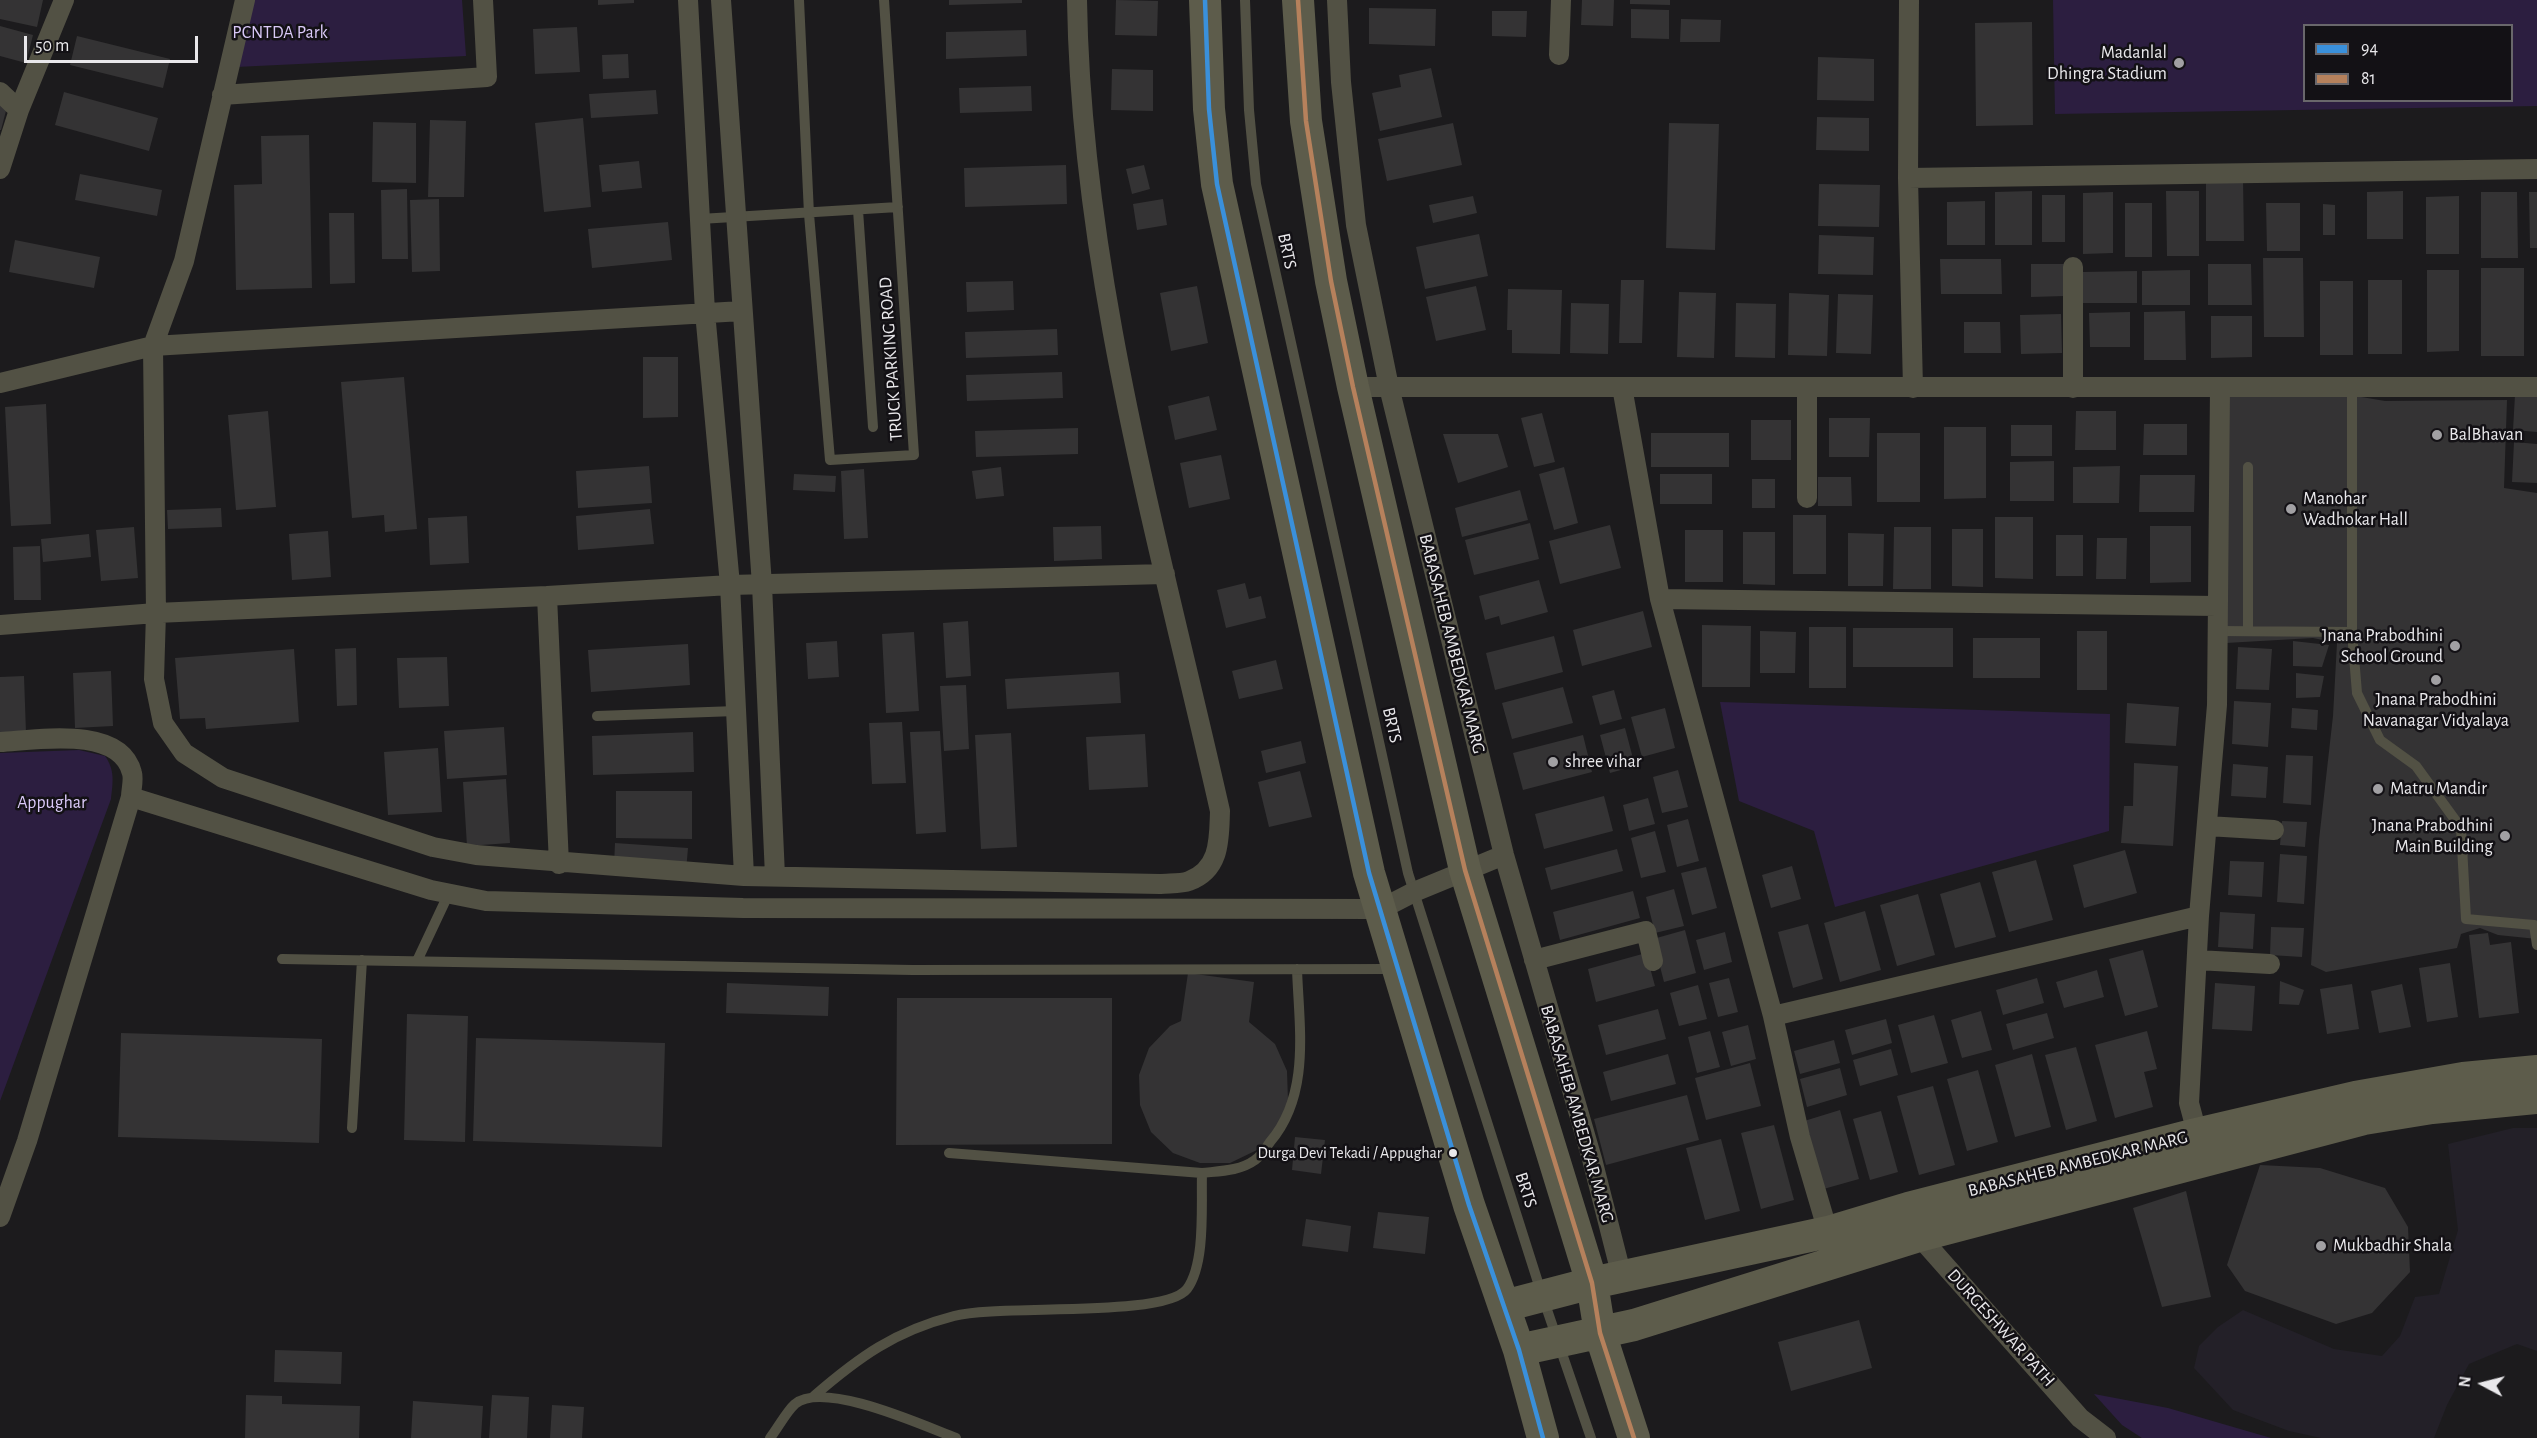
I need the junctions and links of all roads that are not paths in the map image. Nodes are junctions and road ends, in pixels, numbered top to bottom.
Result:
1 (64, 0) edge
2 (245, 0) edge
3 (483, 0) edge
4 (688, 0) edge
5 (721, 0) edge
6 (799, 0) edge
7 (885, 0) edge
8 (1077, 0) edge
9 (1205, 0) edge
10 (1245, 0) edge
11 (1298, 0) edge
12 (1337, 0) edge
13 (1561, 0) edge
14 (1909, 0) edge
15 (1559, 55) dead end
16 (0, 92) edge
17 (222, 95) junction
18 (19, 110) junction
19 (0, 169) edge
20 (2537, 169) edge
21 (1908, 178) junction
22 (898, 207) junction
23 (858, 210) junction
24 (809, 213) junction
25 (735, 217) junction
26 (700, 219) junction
27 (2073, 267) dead end
28 (742, 311) junction
29 (705, 312) junction
30 (153, 346) junction
31 (0, 383) edge
32 (1353, 387) junction
33 (1389, 387) junction
34 (1622, 387) junction
35 (1807, 387) junction
36 (2537, 387) edge
37 (1913, 388) junction
38 (2073, 388) junction
39 (2352, 388) junction
40 (2220, 389) junction
41 (873, 427) dead end
42 (2248, 467) dead end
43 (1807, 498) dead end
44 (1165, 574) junction
45 (730, 585) junction
46 (762, 585) junction
47 (547, 596) junction
48 (1660, 599) junction
49 (2217, 606) junction
50 (156, 613) junction
51 (0, 625) edge
52 (2217, 631) junction
53 (2248, 631) junction
54 (2352, 632) junction
55 (736, 711) junction
56 (597, 716) dead end
57 (0, 742) edge
58 (131, 797) junction
59 (2207, 825) junction
60 (2274, 830) dead end
61 (1504, 855) junction
62 (559, 864) junction
63 (1465, 870) junction
64 (744, 876) junction
65 (775, 876) junction
66 (1414, 892) junction
67 (449, 893) junction
68 (1381, 909) junction
69 (2199, 916) junction
70 (2537, 945) edge
71 (282, 959) dead end
72 (362, 960) junction
73 (1534, 960) junction
74 (2197, 960) junction
75 (417, 961) junction
76 (1653, 961) dead end
77 (2270, 964) dead end
78 (1297, 969) junction
79 (1397, 969) junction
80 (1773, 1016) junction
81 (2537, 1071) edge
82 (2537, 1098) edge
83 (352, 1128) dead end
84 (2201, 1147) junction
85 (949, 1153) dead end
86 (1202, 1173) junction
87 (0, 1217) edge
88 (1914, 1222) junction
89 (1828, 1232) junction
90 (1622, 1277) junction
91 (1592, 1283) junction
92 (1542, 1295) junction
93 (1504, 1306) junction
94 (1634, 1325) junction
95 (1600, 1334) junction
96 (1558, 1343) junction
97 (1519, 1350) junction
98 (814, 1396) junction
99 (770, 1438) edge
100 (956, 1438) edge
101 (1543, 1438) edge
102 (1591, 1438) edge
103 (1634, 1438) edge
104 (2106, 1438) edge

1 - 18 street
2 - 17 street
3 - 17 street
4 - 26 street
5 - 25 street
6 - 24 lane, TRUCK PARKING ROAD
7 - 22 lane, TRUCK PARKING ROAD
8 - 44 street
9 - 68 main road
10 - 66 lane, BRTS
11 - 32 main road, BABASAHEB AMBEDKAR MARG
12 - 33 street, BABASAHEB AMBEDKAR MARG
13 - 15 street
14 - 21 street
16 - 18 street
17 - 30 street
18 - 19 street
20 - 21 street
21 - 37 street
22 - 23 lane
22 - 24 lane, TRUCK PARKING ROAD
23 - 24 lane
23 - 41 lane
24 - 25 lane
25 - 26 lane
25 - 28 street
26 - 29 street
27 - 38 street
28 - 29 street
28 - 46 street
29 - 30 street
29 - 45 street
30 - 31 street
30 - 50 street
32 - 33 street
32 - 63 main road, BABASAHEB AMBEDKAR MARG
33 - 34 street
33 - 61 street, BABASAHEB AMBEDKAR MARG
34 - 35 street
34 - 48 street
35 - 37 street
35 - 43 street
36 - 39 street
37 - 38 street
38 - 40 street
39 - 40 street
39 - 54 lane
40 - 49 street
42 - 53 lane
44 - 46 street
44 - 65 street
45 - 46 street
45 - 47 street
45 - 55 street
46 - 65 street
47 - 50 street
47 - 62 street
48 - 49 street
48 - 80 street
49 - 52 street
50 - 51 street
50 - 62 street
52 - 53 lane
52 - 59 street
53 - 54 lane
54 - 70 lane
55 - 56 lane
55 - 64 street
57 - 58 street
58 - 67 street
58 - 87 street
59 - 60 street
59 - 69 street
61 - 63 street
61 - 73 street, BABASAHEB AMBEDKAR MARG
62 - 64 street
63 - 66 street
63 - 91 main road, BABASAHEB AMBEDKAR MARG
64 - 65 street
66 - 68 street
66 - 92 lane, BRTS
67 - 68 street
67 - 75 lane
68 - 79 main road
69 - 74 street
69 - 80 street
71 - 72 lane
72 - 75 lane
72 - 83 lane
73 - 76 street
73 - 90 street, BABASAHEB AMBEDKAR MARG
74 - 77 street
74 - 84 street
75 - 78 lane
78 - 79 lane
78 - 86 lane
79 - 93 main road
80 - 89 street
81 - 84 main road, BABASAHEB AMBEDKAR MARG
82 - 84 main road, BABASAHEB AMBEDKAR MARG
84 - 88 main road, BABASAHEB AMBEDKAR MARG
85 - 86 lane
86 - 98 lane
88 - 89 main road, BABASAHEB AMBEDKAR MARG
88 - 94 main road, BABASAHEB AMBEDKAR MARG
88 - 104 street, DURGESHWAR PATH
89 - 90 main road, BABASAHEB AMBEDKAR MARG
90 - 91 main road, BABASAHEB AMBEDKAR MARG
90 - 94 main road, BABASAHEB AMBEDKAR MARG
91 - 92 main road, BABASAHEB AMBEDKAR MARG
91 - 95 main road, BABASAHEB AMBEDKAR MARG
92 - 93 main road, BABASAHEB AMBEDKAR MARG
92 - 96 lane, BRTS
93 - 97 main road
94 - 95 main road, BABASAHEB AMBEDKAR MARG
95 - 96 main road, BABASAHEB AMBEDKAR MARG
95 - 103 main road
96 - 97 main road, BABASAHEB AMBEDKAR MARG
96 - 102 lane, BRTS
97 - 101 main road
98 - 99 lane
98 - 100 lane

